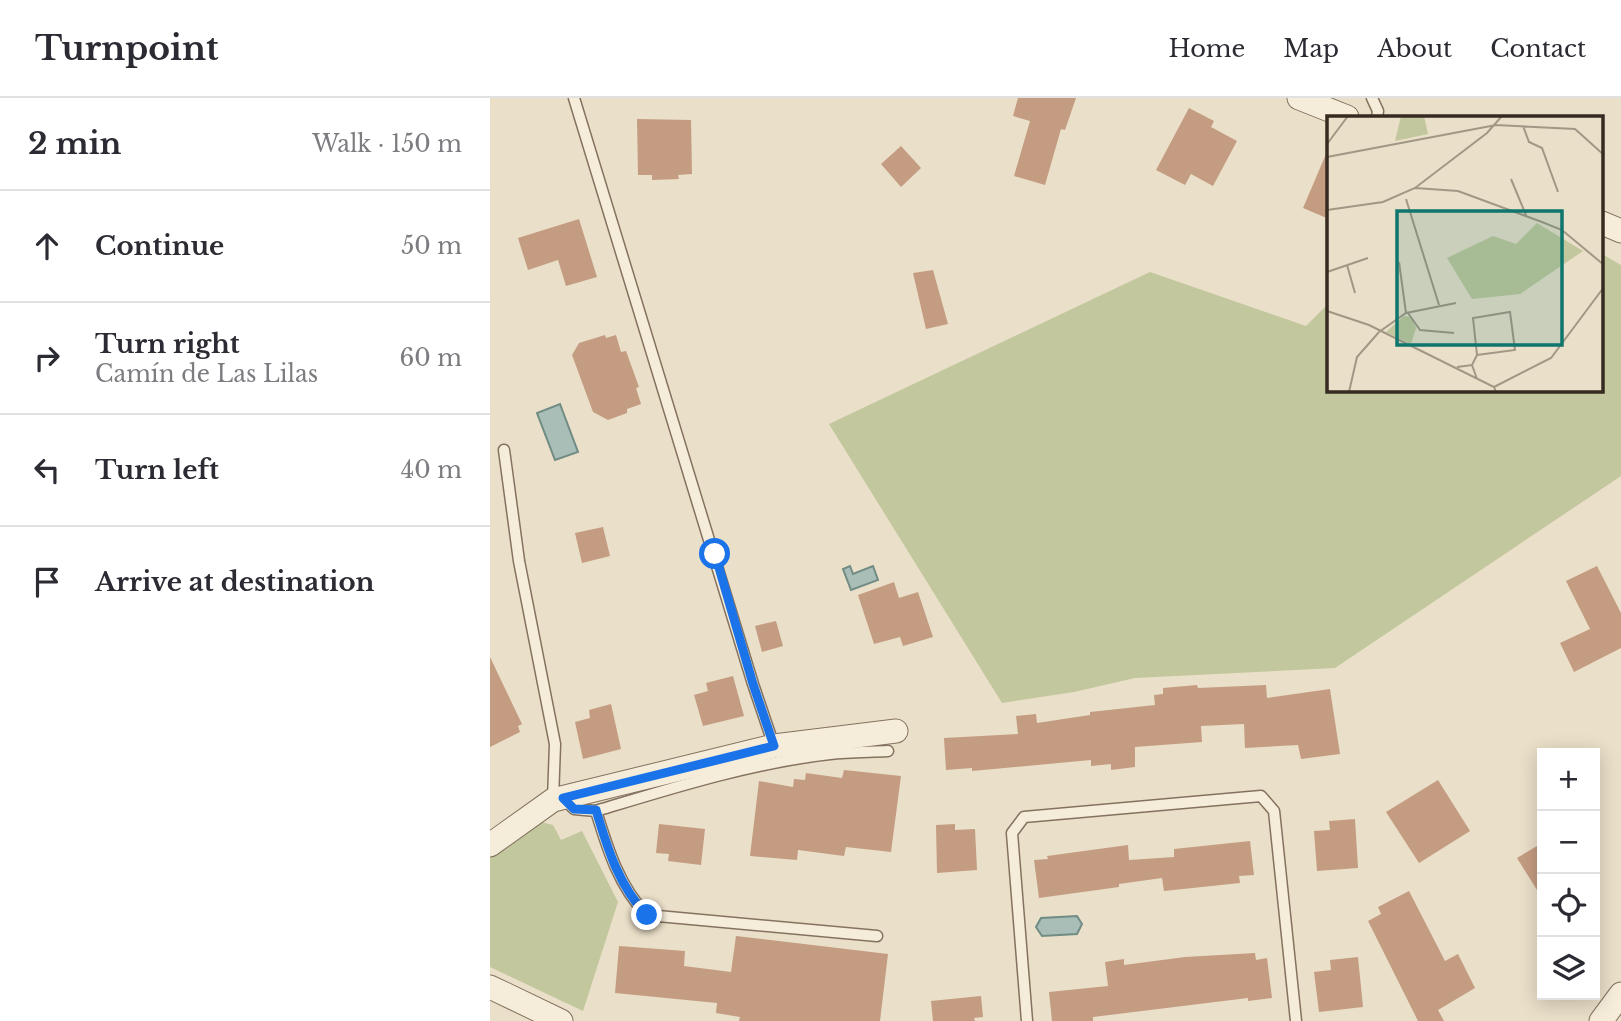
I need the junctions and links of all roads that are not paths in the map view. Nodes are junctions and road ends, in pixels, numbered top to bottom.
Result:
1 (574, 98) edge
2 (1299, 98) edge
3 (1372, 98) edge
4 (1344, 116) edge
5 (1377, 116) edge
6 (1604, 224) edge
7 (1621, 231) edge
8 (504, 450) dead end
9 (892, 741) joint
10 (774, 746) junction
11 (558, 799) junction
12 (596, 810) junction
13 (490, 845) edge
14 (877, 936) dead end
15 (490, 987) edge
16 (1621, 994) edge
17 (561, 1021) edge
18 (1027, 1021) edge
19 (1296, 1021) edge
20 (1601, 1021) edge

1 - 10 lane
2 - 4 street
3 - 5 lane
6 - 7 street
8 - 11 lane
9 - 10 street
9 - 12 lane
10 - 11 street
11 - 12 lane
11 - 13 street
12 - 14 lane
15 - 17 street
16 - 20 street
18 - 19 lane

